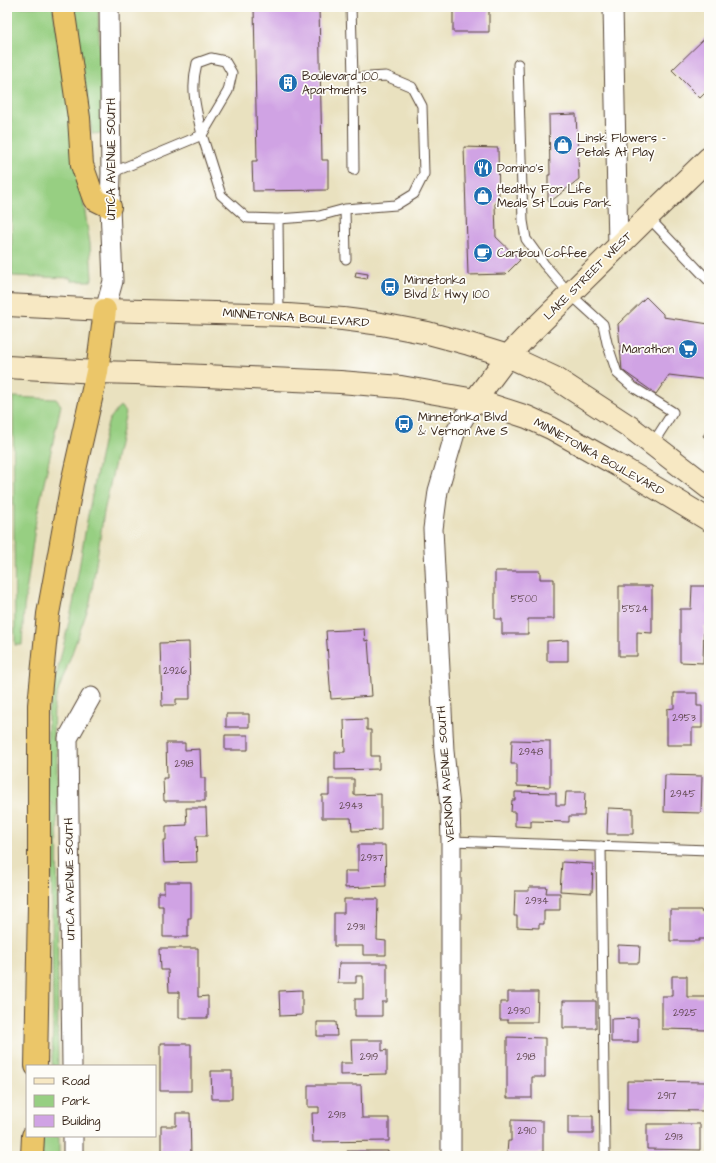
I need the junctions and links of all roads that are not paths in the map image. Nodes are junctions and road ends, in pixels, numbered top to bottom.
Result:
1 (63, 7) edge
2 (109, 7) edge
3 (351, 7) edge
4 (613, 7) edge
5 (518, 64) dead end
6 (353, 78) junction
7 (202, 135) junction
8 (708, 160) edge
9 (354, 170) dead end
10 (111, 173) junction
11 (110, 207) junction
12 (345, 209) junction
13 (648, 217) junction
14 (278, 219) junction
15 (618, 246) junction
16 (346, 259) dead end
17 (707, 275) edge
18 (570, 294) junction
19 (7, 305) edge
20 (105, 310) junction
21 (279, 315) junction
22 (508, 356) junction
23 (7, 367) edge
24 (97, 372) junction
25 (475, 400) junction
26 (653, 443) junction
27 (709, 488) edge
28 (709, 520) edge
29 (91, 697) dead end
30 (451, 841) junction
31 (601, 846) junction
32 (709, 850) edge
33 (36, 1065) edge
34 (72, 1065) edge
35 (33, 1137) edge
36 (73, 1137) edge
37 (605, 1153) dead end
38 (32, 1156) edge
39 (73, 1156) edge
40 (452, 1156) edge

1 - 11 highway
2 - 10 street, UTICA AVENUE SOUTH
3 - 6 lane
4 - 15 street
5 - 18 lane
6 - 9 lane
6 - 12 lane
7 - 7 lane
7 - 10 lane
7 - 14 lane
8 - 13 main road, LAKE STREET WEST
10 - 11 street, UTICA AVENUE SOUTH
11 - 20 street, UTICA AVENUE SOUTH
12 - 14 lane
12 - 16 lane
13 - 15 main road, LAKE STREET WEST
13 - 17 lane
14 - 21 lane
15 - 18 main road, LAKE STREET WEST
18 - 22 main road, LAKE STREET WEST
18 - 26 lane
19 - 20 main road, MINNETONKA BOULEVARD
20 - 21 main road, MINNETONKA BOULEVARD
20 - 24 highway
21 - 22 main road, MINNETONKA BOULEVARD
22 - 25 main road, LAKE STREET WEST
22 - 26 main road, MINNETONKA BOULEVARD
23 - 24 main road, MINNETONKA BOULEVARD
24 - 25 main road, MINNETONKA BOULEVARD
24 - 33 highway
25 - 28 main road, MINNETONKA BOULEVARD
25 - 30 street, VERNON AVENUE SOUTH
26 - 27 main road, MINNETONKA BOULEVARD
29 - 34 street, UTICA AVENUE SOUTH
30 - 31 lane
30 - 40 street, VERNON AVENUE SOUTH
31 - 32 lane
31 - 37 lane
35 - 38 highway
36 - 39 street

